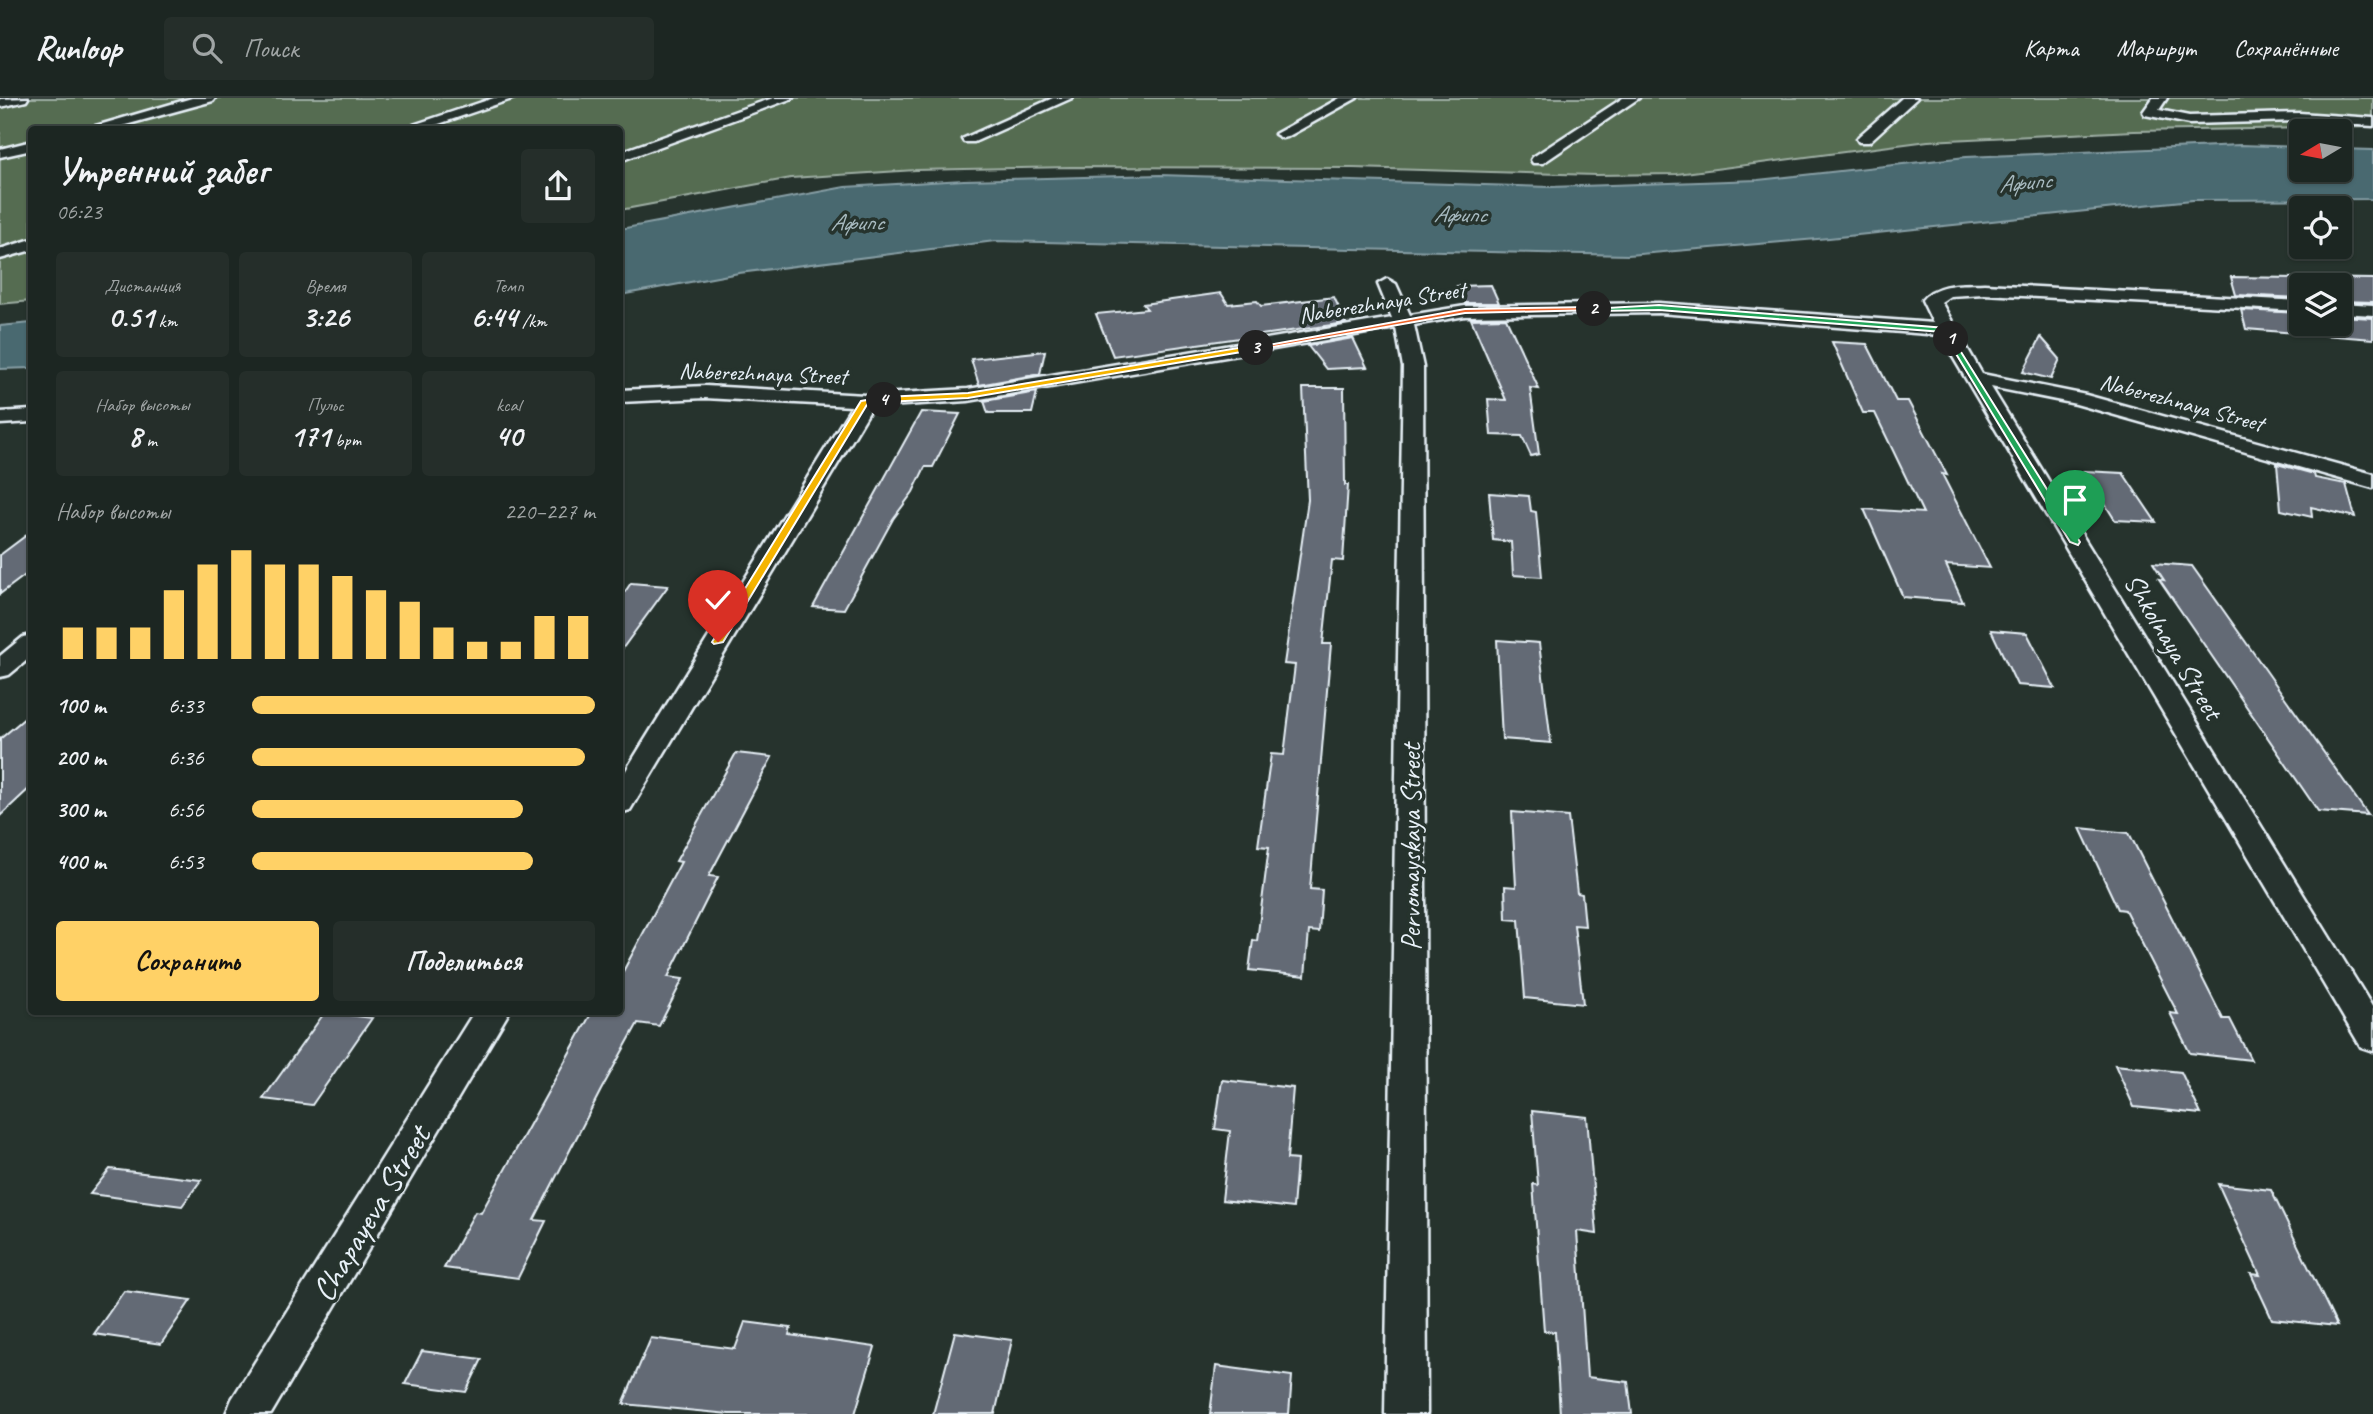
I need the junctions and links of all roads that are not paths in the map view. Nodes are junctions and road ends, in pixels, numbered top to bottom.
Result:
1 (21, 98) edge
2 (208, 98) edge
3 (508, 98) edge
4 (786, 98) edge
5 (1065, 98) edge
6 (1350, 98) edge
7 (1632, 98) edge
8 (1910, 98) edge
9 (2160, 98) edge
10 (0, 103) edge
11 (2373, 122) edge
12 (104, 126) edge
13 (418, 126) edge
14 (1283, 134) dead end
15 (969, 139) dead end
16 (1864, 139) dead end
17 (28, 146) edge
18 (0, 153) edge
19 (623, 156) edge
20 (1538, 160) dead end
21 (28, 245) edge
22 (0, 254) edge
23 (1387, 284) dead end
24 (2289, 305) edge
25 (2352, 309) edge
26 (2373, 310) edge
27 (1404, 323) junction
28 (1946, 330) junction
29 (1975, 378) junction
30 (623, 396) edge
31 (865, 401) junction
32 (28, 416) edge
33 (0, 418) edge
34 (2373, 481) edge
35 (28, 646) edge
36 (0, 669) edge
37 (623, 798) edge
38 (490, 1015) edge
39 (2373, 1037) edge
40 (247, 1414) edge
41 (1406, 1414) edge

1 - 10 street
2 - 12 street
3 - 13 street
4 - 19 street
5 - 15 street
6 - 14 street
7 - 20 street
8 - 16 street
9 - 11 street
17 - 18 street
21 - 22 street
23 - 27 street, Pervomayskaya Street
24 - 28 street, Shkolnaya Street
25 - 26 street
27 - 28 street, Naberezhnaya Street
27 - 31 street, Naberezhnaya Street
27 - 41 street, Pervomayskaya Street
28 - 29 street, Shkolnaya Street
29 - 34 street, Naberezhnaya Street
29 - 39 street, Shkolnaya Street
30 - 31 street, Naberezhnaya Street
31 - 37 street
32 - 33 street
35 - 36 street
38 - 40 street, Chapayeva Street

